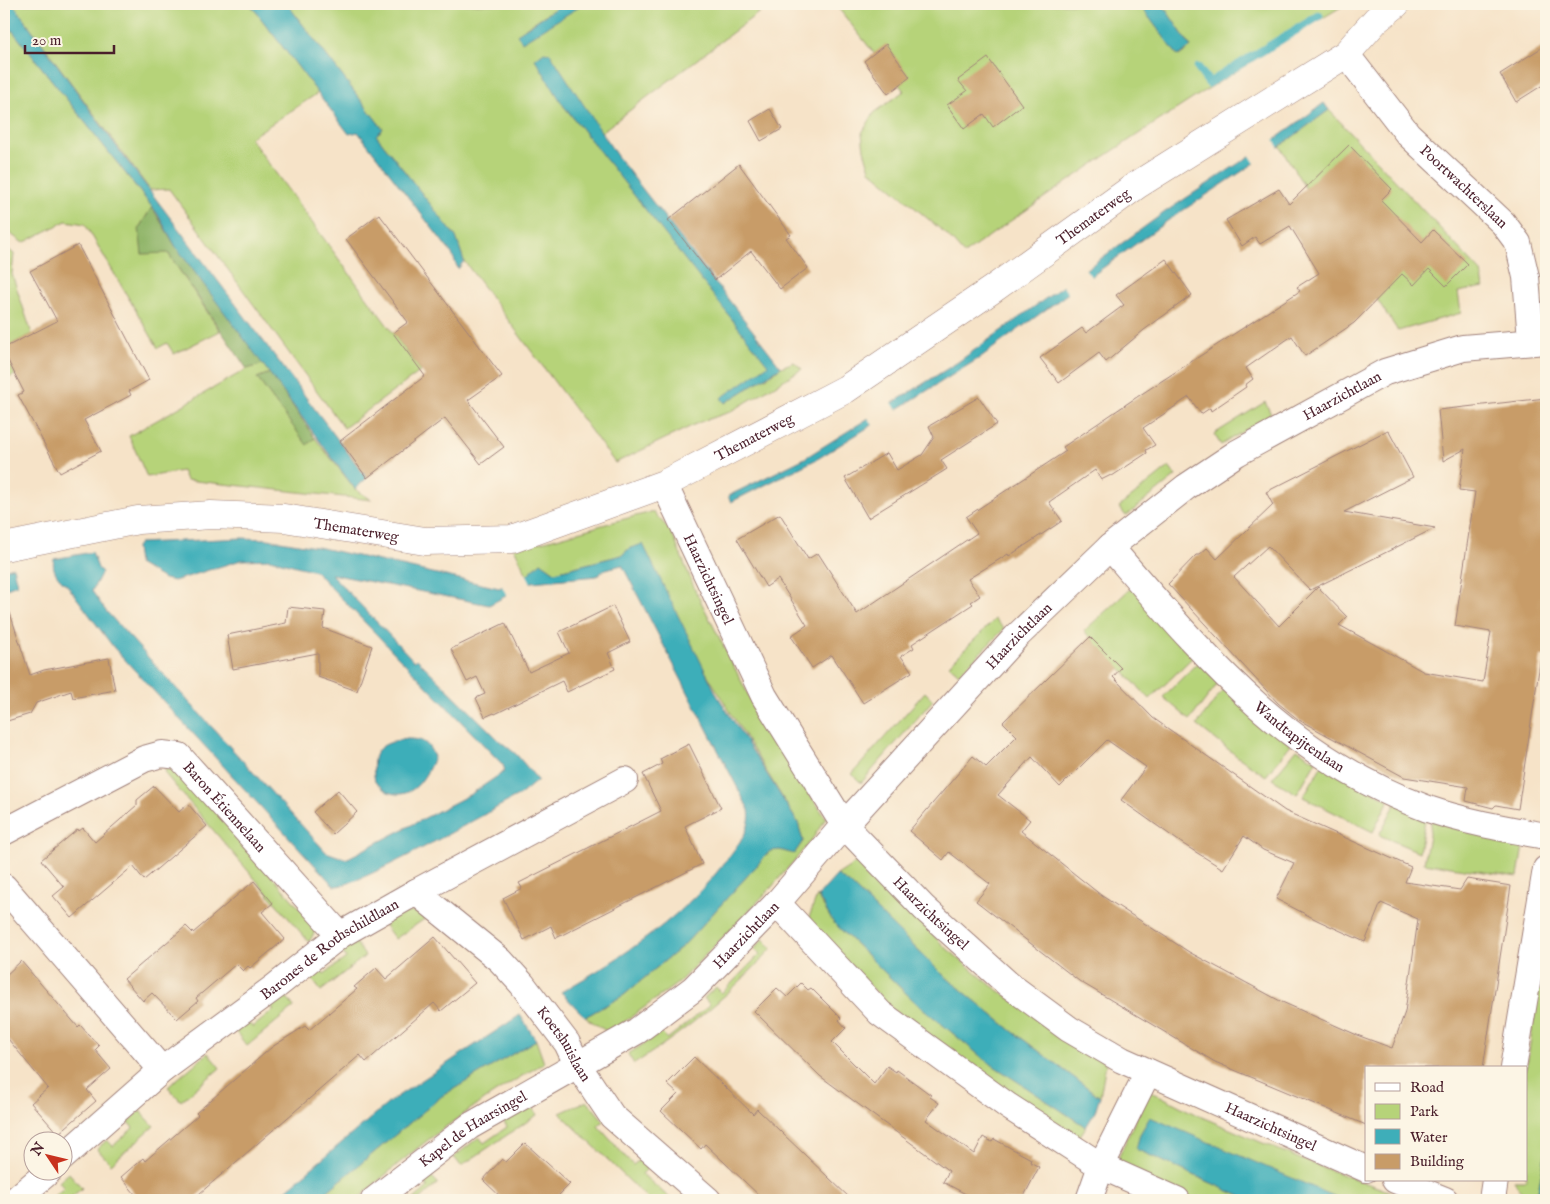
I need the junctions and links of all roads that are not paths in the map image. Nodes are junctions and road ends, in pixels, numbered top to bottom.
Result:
1 (1396, 4) edge
2 (1346, 54) junction
3 (1539, 341) edge
4 (664, 484) junction
5 (4, 547) edge
6 (1110, 547) junction
7 (625, 780) dead end
8 (844, 825) junction
9 (4, 832) edge
10 (1546, 836) edge
11 (1546, 869) edge
12 (4, 887) edge
13 (416, 892) junction
14 (777, 903) junction
15 (340, 935) junction
16 (572, 1054) junction
17 (1514, 1066) edge
18 (162, 1070) junction
19 (1148, 1072) junction
20 (72, 1149) edge
21 (1101, 1166) junction
22 (1365, 1169) edge
23 (36, 1182) edge
24 (1400, 1182) edge
25 (1495, 1182) edge
26 (15, 1200) edge
27 (374, 1200) edge
28 (708, 1200) edge
29 (1089, 1200) edge
30 (1177, 1200) edge
31 (1446, 1200) edge
32 (1492, 1200) edge

1 - 2 street, Thematerweg
2 - 3 street, Poortwachterslaan
2 - 4 street, Thematerweg
3 - 6 street, Haarzichtlaan
4 - 5 street, Thematerweg
4 - 8 street, Haarzichtsingel
6 - 8 street, Haarzichtlaan
6 - 10 street, Wandtapijtenlaan
7 - 13 street, Barones de Rothschildlaan
8 - 14 street, Haarzichtlaan
8 - 19 street, Haarzichtsingel
9 - 15 street, Baron Étiennelaan
11 - 17 street
12 - 18 street
13 - 15 street, Barones de Rothschildlaan
13 - 16 street, Koetshuislaan
14 - 16 street, Haarzichtlaan
14 - 21 street
15 - 18 street, Barones de Rothschildlaan
16 - 27 street, Kapel de Haarsingel
16 - 28 street, Koetshuislaan
18 - 20 street, Barones de Rothschildlaan
19 - 21 street
19 - 22 street, Haarzichtsingel
21 - 29 street
21 - 30 street
23 - 26 street
24 - 31 street
25 - 32 street

